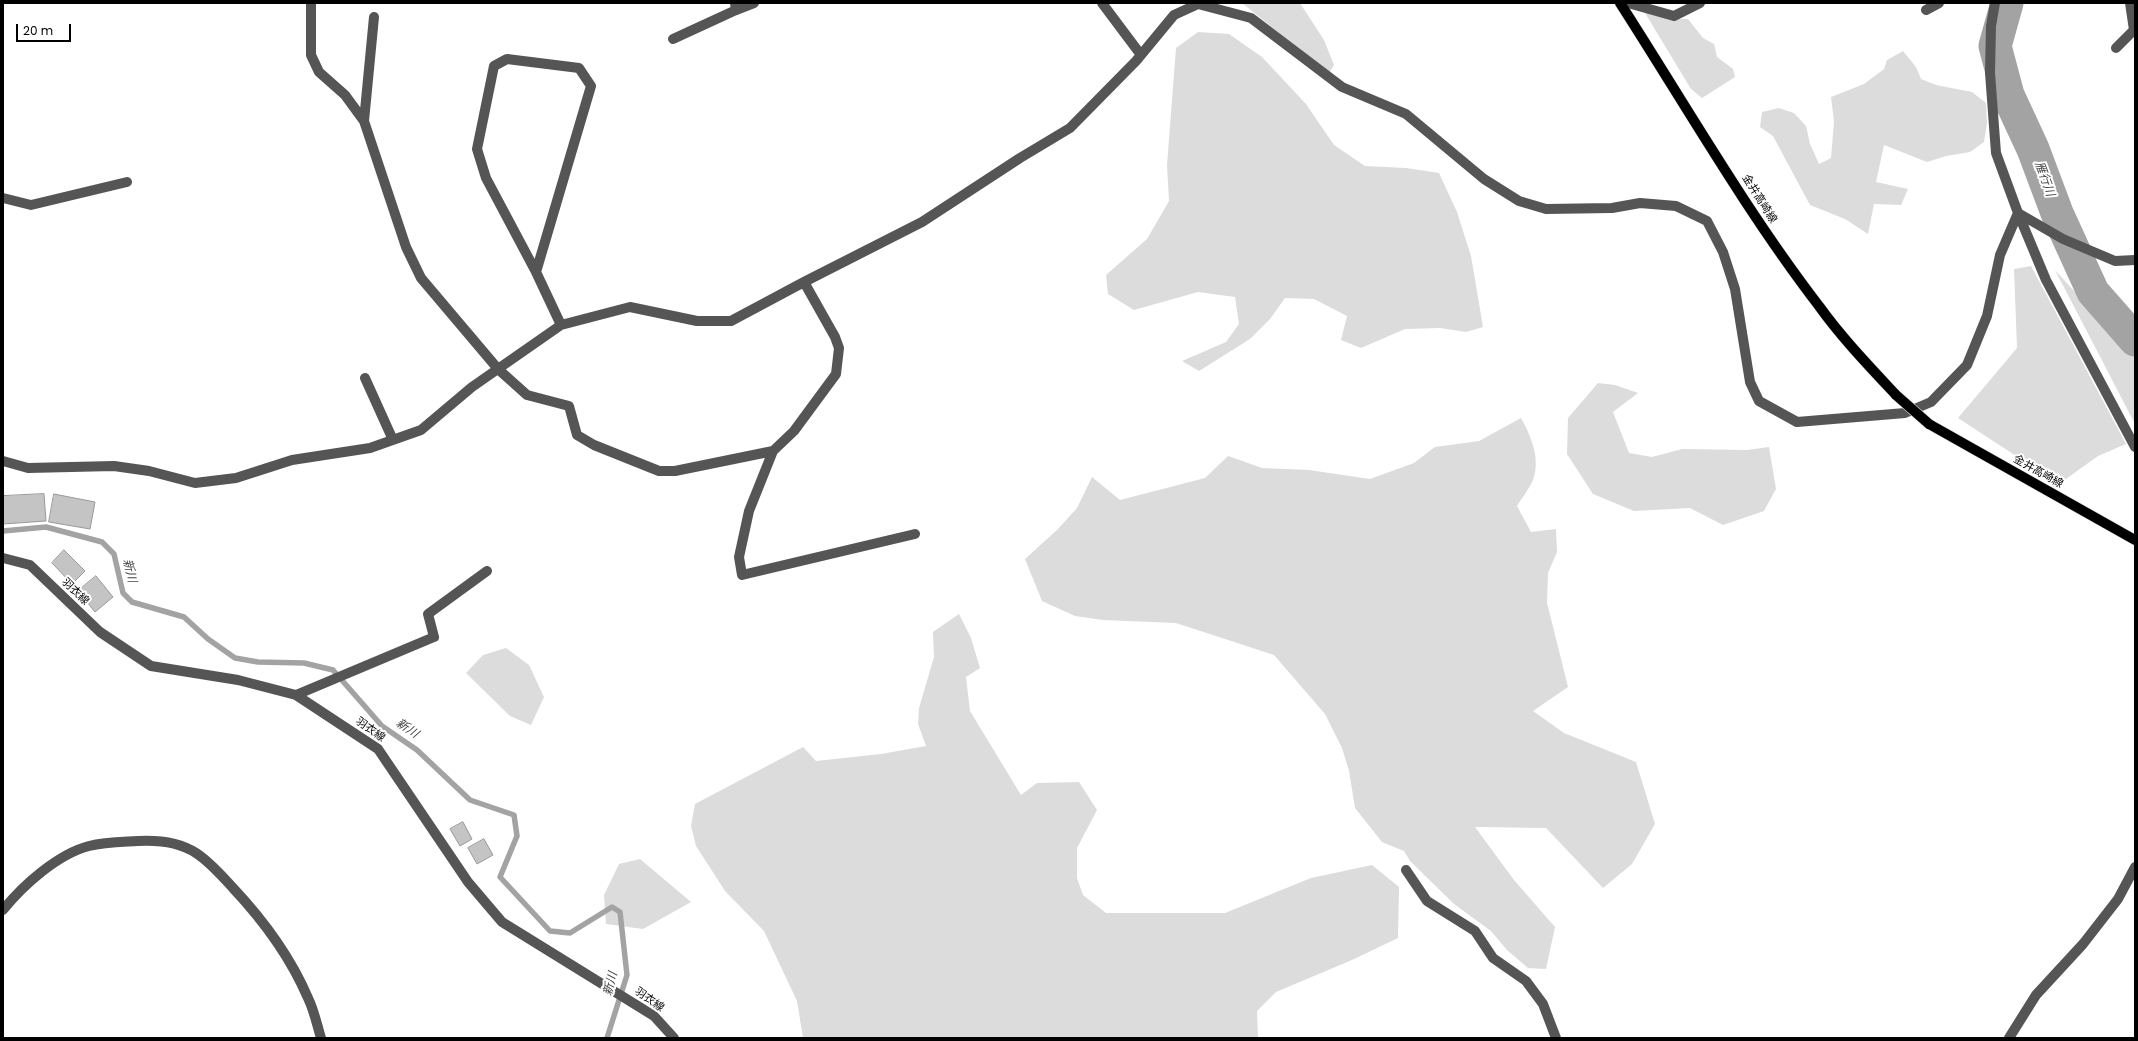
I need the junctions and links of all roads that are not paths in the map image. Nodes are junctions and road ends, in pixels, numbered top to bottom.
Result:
1 (311, 3) edge
2 (754, 3) edge
3 (1102, 3) edge
4 (1620, 3) edge
5 (1628, 3) edge
6 (1700, 3) edge
7 (1939, 3) edge
8 (2130, 3) edge
9 (1993, 4) edge
10 (735, 7) edge
11 (1926, 10) dead end
12 (374, 17) dead end
13 (673, 39) dead end
14 (2116, 48) dead end
15 (1141, 55) junction
16 (364, 121) junction
17 (126, 182) dead end
18 (3, 198) edge
19 (2018, 214) junction
20 (2135, 260) edge
21 (536, 272) junction
22 (804, 282) junction
23 (561, 325) junction
24 (498, 368) junction
25 (365, 378) dead end
26 (393, 440) junction
27 (2135, 447) edge
28 (773, 451) junction
29 (3, 461) edge
30 (915, 534) dead end
31 (2135, 540) edge
32 (3, 558) edge
33 (487, 571) dead end
34 (296, 695) junction
35 (2135, 867) edge
36 (1406, 870) dead end
37 (3, 910) edge
38 (321, 1038) edge
39 (674, 1038) edge
40 (1556, 1038) edge
41 (2009, 1038) edge

1 - 16 street
2 - 10 street
3 - 15 street
4 - 31 main road, 金井高崎線, bridge
5 - 6 street
7 - 11 street
8 - 14 street
9 - 19 street
10 - 13 street
12 - 16 street
15 - 19 street
15 - 22 street
16 - 24 street
17 - 18 street
19 - 20 street
19 - 27 street
21 - 21 street
21 - 23 street
22 - 23 street
22 - 28 street
23 - 24 street
24 - 26 street
24 - 28 street
25 - 26 street
26 - 29 street
28 - 30 street
32 - 34 street, 羽衣線
33 - 34 street
34 - 39 street, 羽衣線
35 - 41 street
36 - 40 street
37 - 38 street

